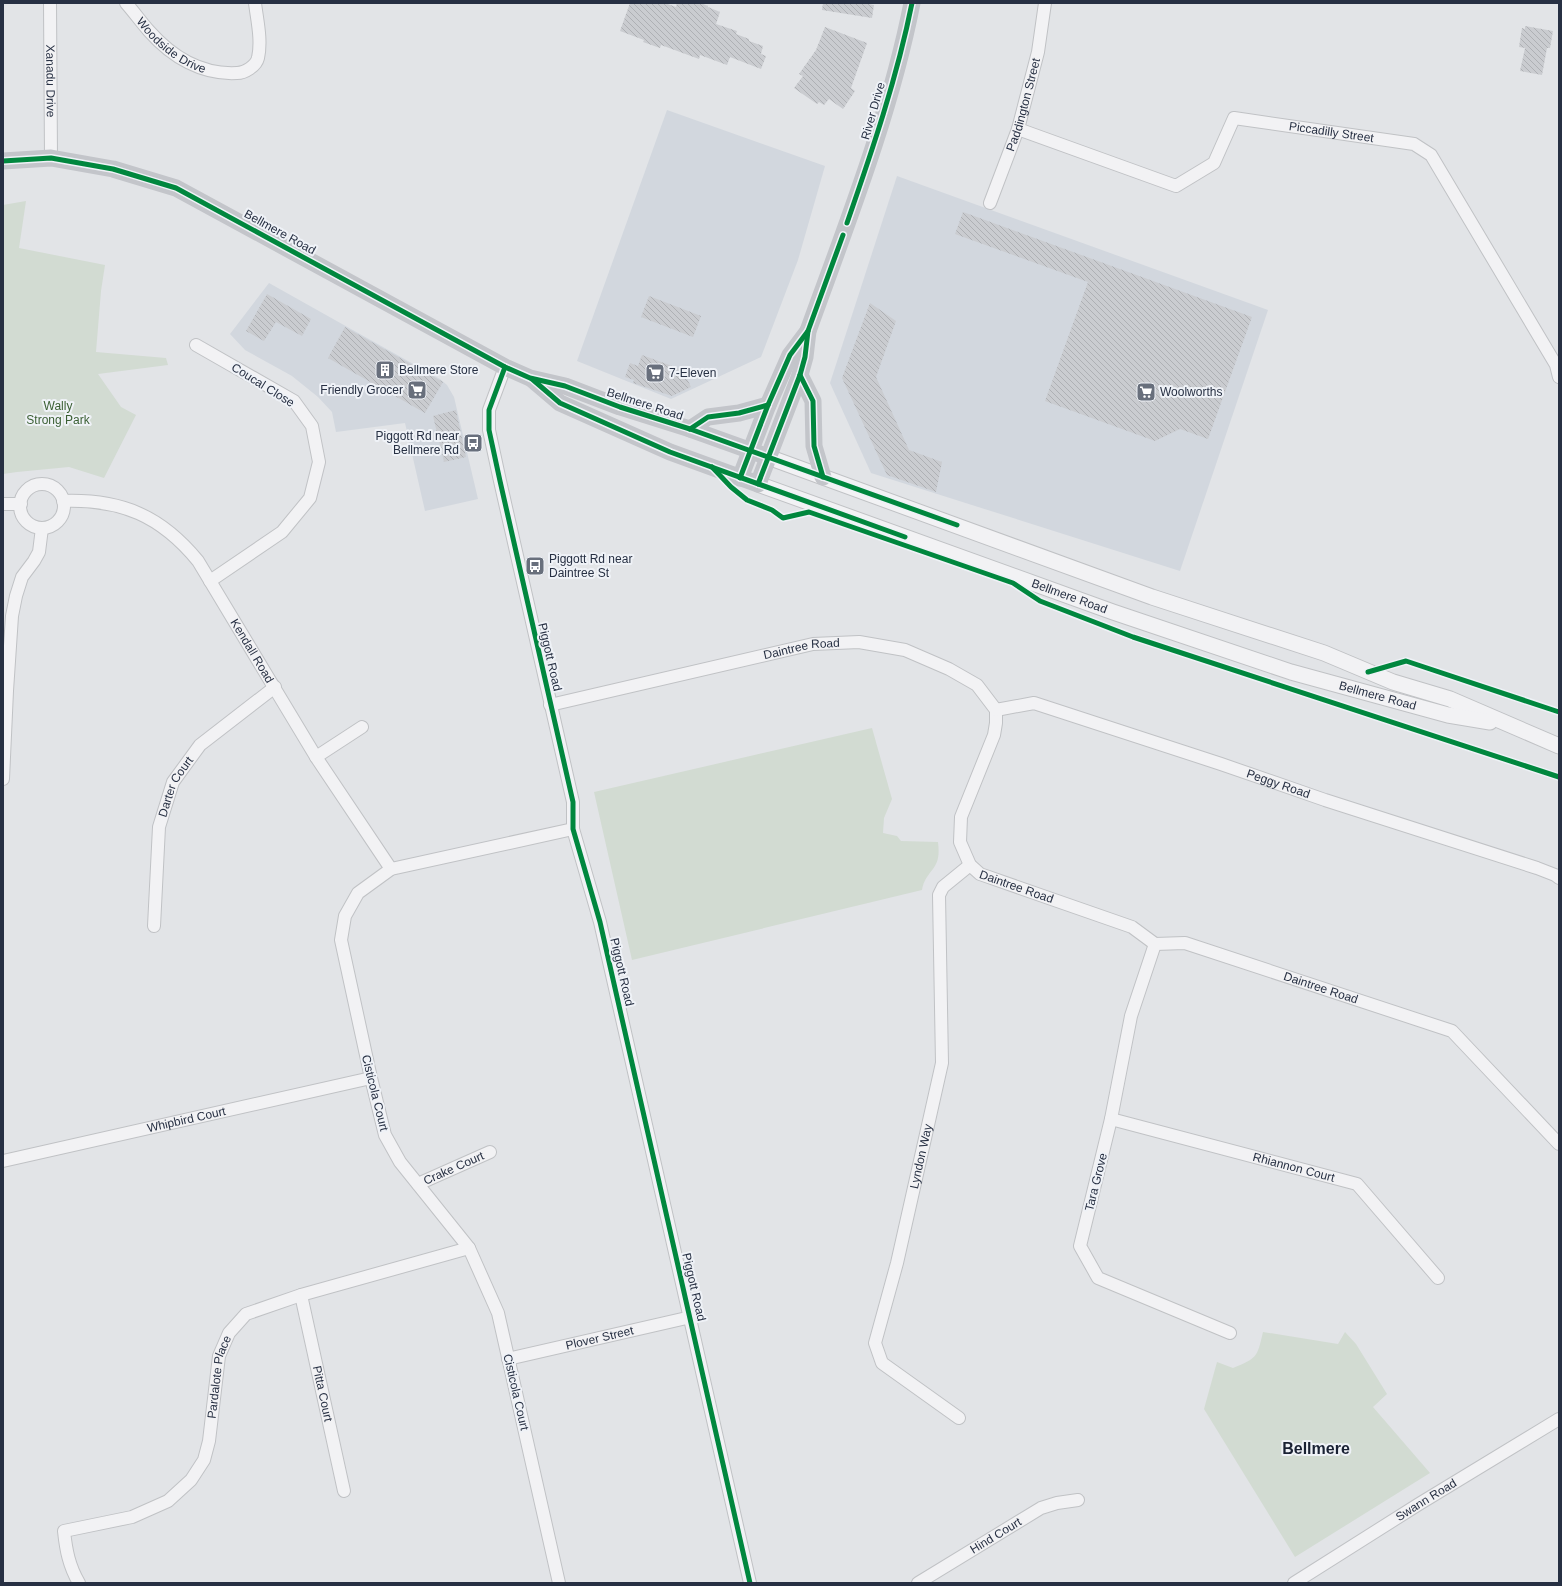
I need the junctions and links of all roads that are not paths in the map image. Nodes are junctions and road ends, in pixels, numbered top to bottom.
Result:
1 (50, 3) edge
2 (126, 3) edge
3 (255, 3) edge
4 (912, 3) edge
5 (1045, 3) edge
6 (1018, 129) junction
7 (51, 158) junction
8 (3, 161) edge
9 (990, 203) dead end
10 (808, 331) junction
11 (196, 345) dead end
12 (505, 367) junction
13 (800, 375) junction
14 (1559, 377) edge
15 (530, 378) junction
16 (768, 405) junction
17 (690, 429) junction
18 (751, 451) junction
19 (768, 457) junction
20 (823, 477) junction
21 (740, 478) junction
22 (758, 484) junction
23 (63, 501) junction
24 (3, 504) edge
25 (20, 504) junction
26 (42, 528) junction
27 (210, 581) junction
28 (274, 687) junction
29 (550, 705) junction
30 (996, 710) junction
31 (1513, 726) junction
32 (362, 727) dead end
33 (1559, 746) edge
34 (316, 757) junction
35 (3, 779) edge
36 (574, 829) junction
37 (970, 865) junction
38 (391, 869) junction
39 (1559, 878) edge
40 (154, 926) dead end
41 (1155, 944) junction
42 (371, 1078) junction
43 (1111, 1119) junction
44 (1559, 1144) edge
45 (490, 1152) dead end
46 (3, 1160) edge
47 (418, 1184) junction
48 (469, 1248) junction
49 (1438, 1278) dead end
50 (301, 1295) junction
51 (691, 1317) junction
52 (1230, 1332) dead end
53 (508, 1359) junction
54 (959, 1418) dead end
55 (1559, 1419) edge
56 (344, 1491) dead end
57 (1078, 1500) dead end
58 (79, 1583) edge
59 (559, 1583) edge
60 (750, 1583) edge
61 (918, 1583) edge
62 (1294, 1583) edge

1 - 7 street, Xanadu Drive
2 - 3 street, Woodside Drive
4 - 10 main road, River Drive
5 - 6 street, Paddington Street
6 - 9 street, Paddington Street
6 - 14 street, Piccadilly Street
7 - 8 main road, Bellmere Road
7 - 12 main road, Bellmere Road
10 - 13 main road, River Drive
10 - 16 main road, River Drive
11 - 27 street, Coucal Close
12 - 15 main road, Bellmere Road
12 - 29 street, Piggott Road
13 - 19 main road, River Drive
13 - 20 main road
15 - 17 main road, Bellmere Road
15 - 21 main road, Bellmere Road
16 - 17 main road
16 - 18 main road, River Drive
17 - 18 main road, Bellmere Road
18 - 19 main road, Bellmere Road
18 - 21 main road, River Drive
19 - 20 street, Bellmere Road
19 - 22 main road, River Drive
20 - 31 street, Bellmere Road
21 - 22 main road, Bellmere Road
22 - 31 street, Bellmere Road
23 - 25 street
23 - 26 street
23 - 27 street, Kendall Road
24 - 25 street
25 - 26 street
26 - 35 street
27 - 28 street, Kendall Road
28 - 34 street, Kendall Road
28 - 40 street, Darter Court
29 - 30 street, Daintree Road
29 - 36 street, Piggott Road
30 - 37 street, Daintree Road
30 - 39 street, Peggy Road
31 - 33 street, Bellmere Road
32 - 34 street
34 - 38 street, Kendall Road
36 - 38 street, Cisticola Court
36 - 51 street, Piggott Road
37 - 41 street, Daintree Road
37 - 54 street, Lyndon Way
38 - 42 street, Cisticola Court
41 - 43 street, Tara Grove
41 - 44 street, Daintree Road
42 - 46 street, Whipbird Court
42 - 47 street, Cisticola Court
43 - 49 street, Rhiannon Court
43 - 52 street, Tara Grove
45 - 47 street, Crake Court
47 - 48 street, Cisticola Court
48 - 50 street, Pardalote Place
48 - 53 street, Cisticola Court
50 - 56 street, Pitta Court
50 - 58 street, Pardalote Place
51 - 53 street, Plover Street
51 - 60 street, Piggott Road
53 - 59 street, Cisticola Court
55 - 62 street, Swann Road
57 - 61 street, Hind Court

